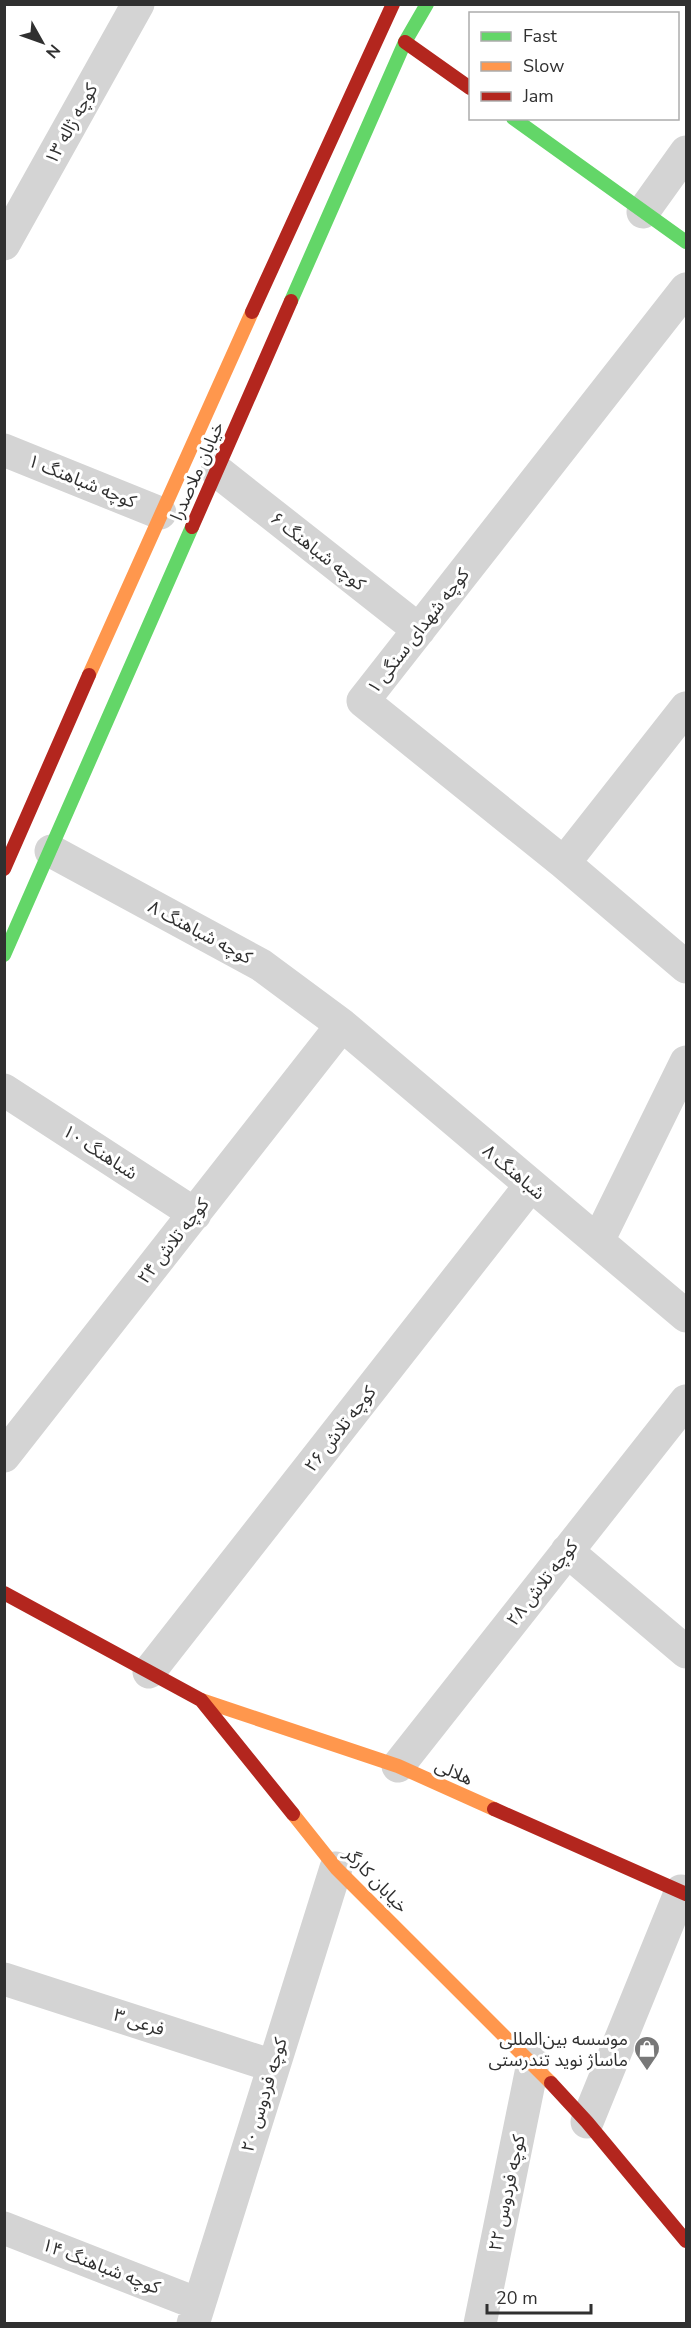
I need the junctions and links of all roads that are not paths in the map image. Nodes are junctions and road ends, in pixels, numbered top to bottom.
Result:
1 (138, 4) edge
2 (427, 4) edge
3 (383, 8) edge
4 (405, 42) junction
5 (469, 87) edge
6 (516, 120) edge
7 (687, 152) edge
8 (643, 212) junction
9 (687, 242) edge
10 (4, 244) edge
11 (687, 289) edge
12 (4, 450) edge
13 (217, 471) junction
14 (160, 513) junction
15 (419, 630) junction
16 (687, 708) edge
17 (51, 851) junction
18 (564, 863) junction
19 (4, 870) edge
20 (4, 955) edge
21 (687, 967) edge
22 (342, 1025) junction
23 (687, 1062) edge
24 (4, 1090) edge
25 (530, 1186) junction
26 (195, 1214) junction
27 (598, 1241) junction
28 (687, 1316) edge
29 (687, 1401) edge
30 (4, 1456) edge
31 (567, 1551) junction
32 (4, 1593) edge
33 (687, 1652) edge
34 (149, 1672) junction
35 (201, 1700) junction
36 (398, 1766) junction
37 (336, 1868) junction
38 (684, 1892) edge
39 (4, 1979) edge
40 (533, 2063) junction
41 (273, 2066) junction
42 (587, 2122) junction
43 (4, 2228) edge
44 (687, 2241) edge
45 (195, 2314) edge
46 (480, 2324) edge

1 - 10 street, کوچه ژاله ۱۳
2 - 4 street, خیابان ملاصدرا
3 - 14 street, خیابان ملاصدرا
4 - 5 street
4 - 13 street, خیابان ملاصدرا
6 - 8 street
7 - 8 street
8 - 9 street
11 - 15 street, کوچه شهدای سنگی ۱
12 - 14 street, کوچه شباهنگ ۱
13 - 15 street, کوچه شباهنگ ۶
13 - 17 street, خیابان ملاصدرا
14 - 19 street, خیابان ملاصدرا
15 - 18 street, کوچه شهدای سنگی ۱
16 - 18 street
17 - 20 street, خیابان ملاصدرا
17 - 22 street, کوچه شباهنگ ۸
18 - 21 street, کوچه شهدای سنگی ۱
22 - 25 street, شباهنگ ۸
22 - 26 street, کوچه تلاش ۲۴
23 - 27 street
24 - 26 street, شباهنگ ۱۰
25 - 27 street, شباهنگ ۸
25 - 34 street, کوچه تلاش ۲۶
26 - 30 street, کوچه تلاش ۲۴
27 - 28 street, شباهنگ ۸
29 - 31 street, کوچه تلاش ۲۸
31 - 33 street
31 - 36 street, کوچه تلاش ۲۸
32 - 34 street, خیابان کارگر
34 - 35 street, خیابان کارگر
35 - 36 street, هلالی
35 - 37 street, خیابان کارگر
36 - 38 street, هلالی
37 - 40 street, خیابان کارگر
37 - 41 street, کوچه فردوس ۲۰
38 - 42 street
39 - 41 street, فرعی ۳
40 - 42 street, خیابان کارگر
40 - 46 street, کوچه فردوس ۲۲
41 - 45 street, کوچه فردوس ۲۰
42 - 44 street, خیابان کارگر
43 - 45 street, کوچه شباهنگ ۱۴

